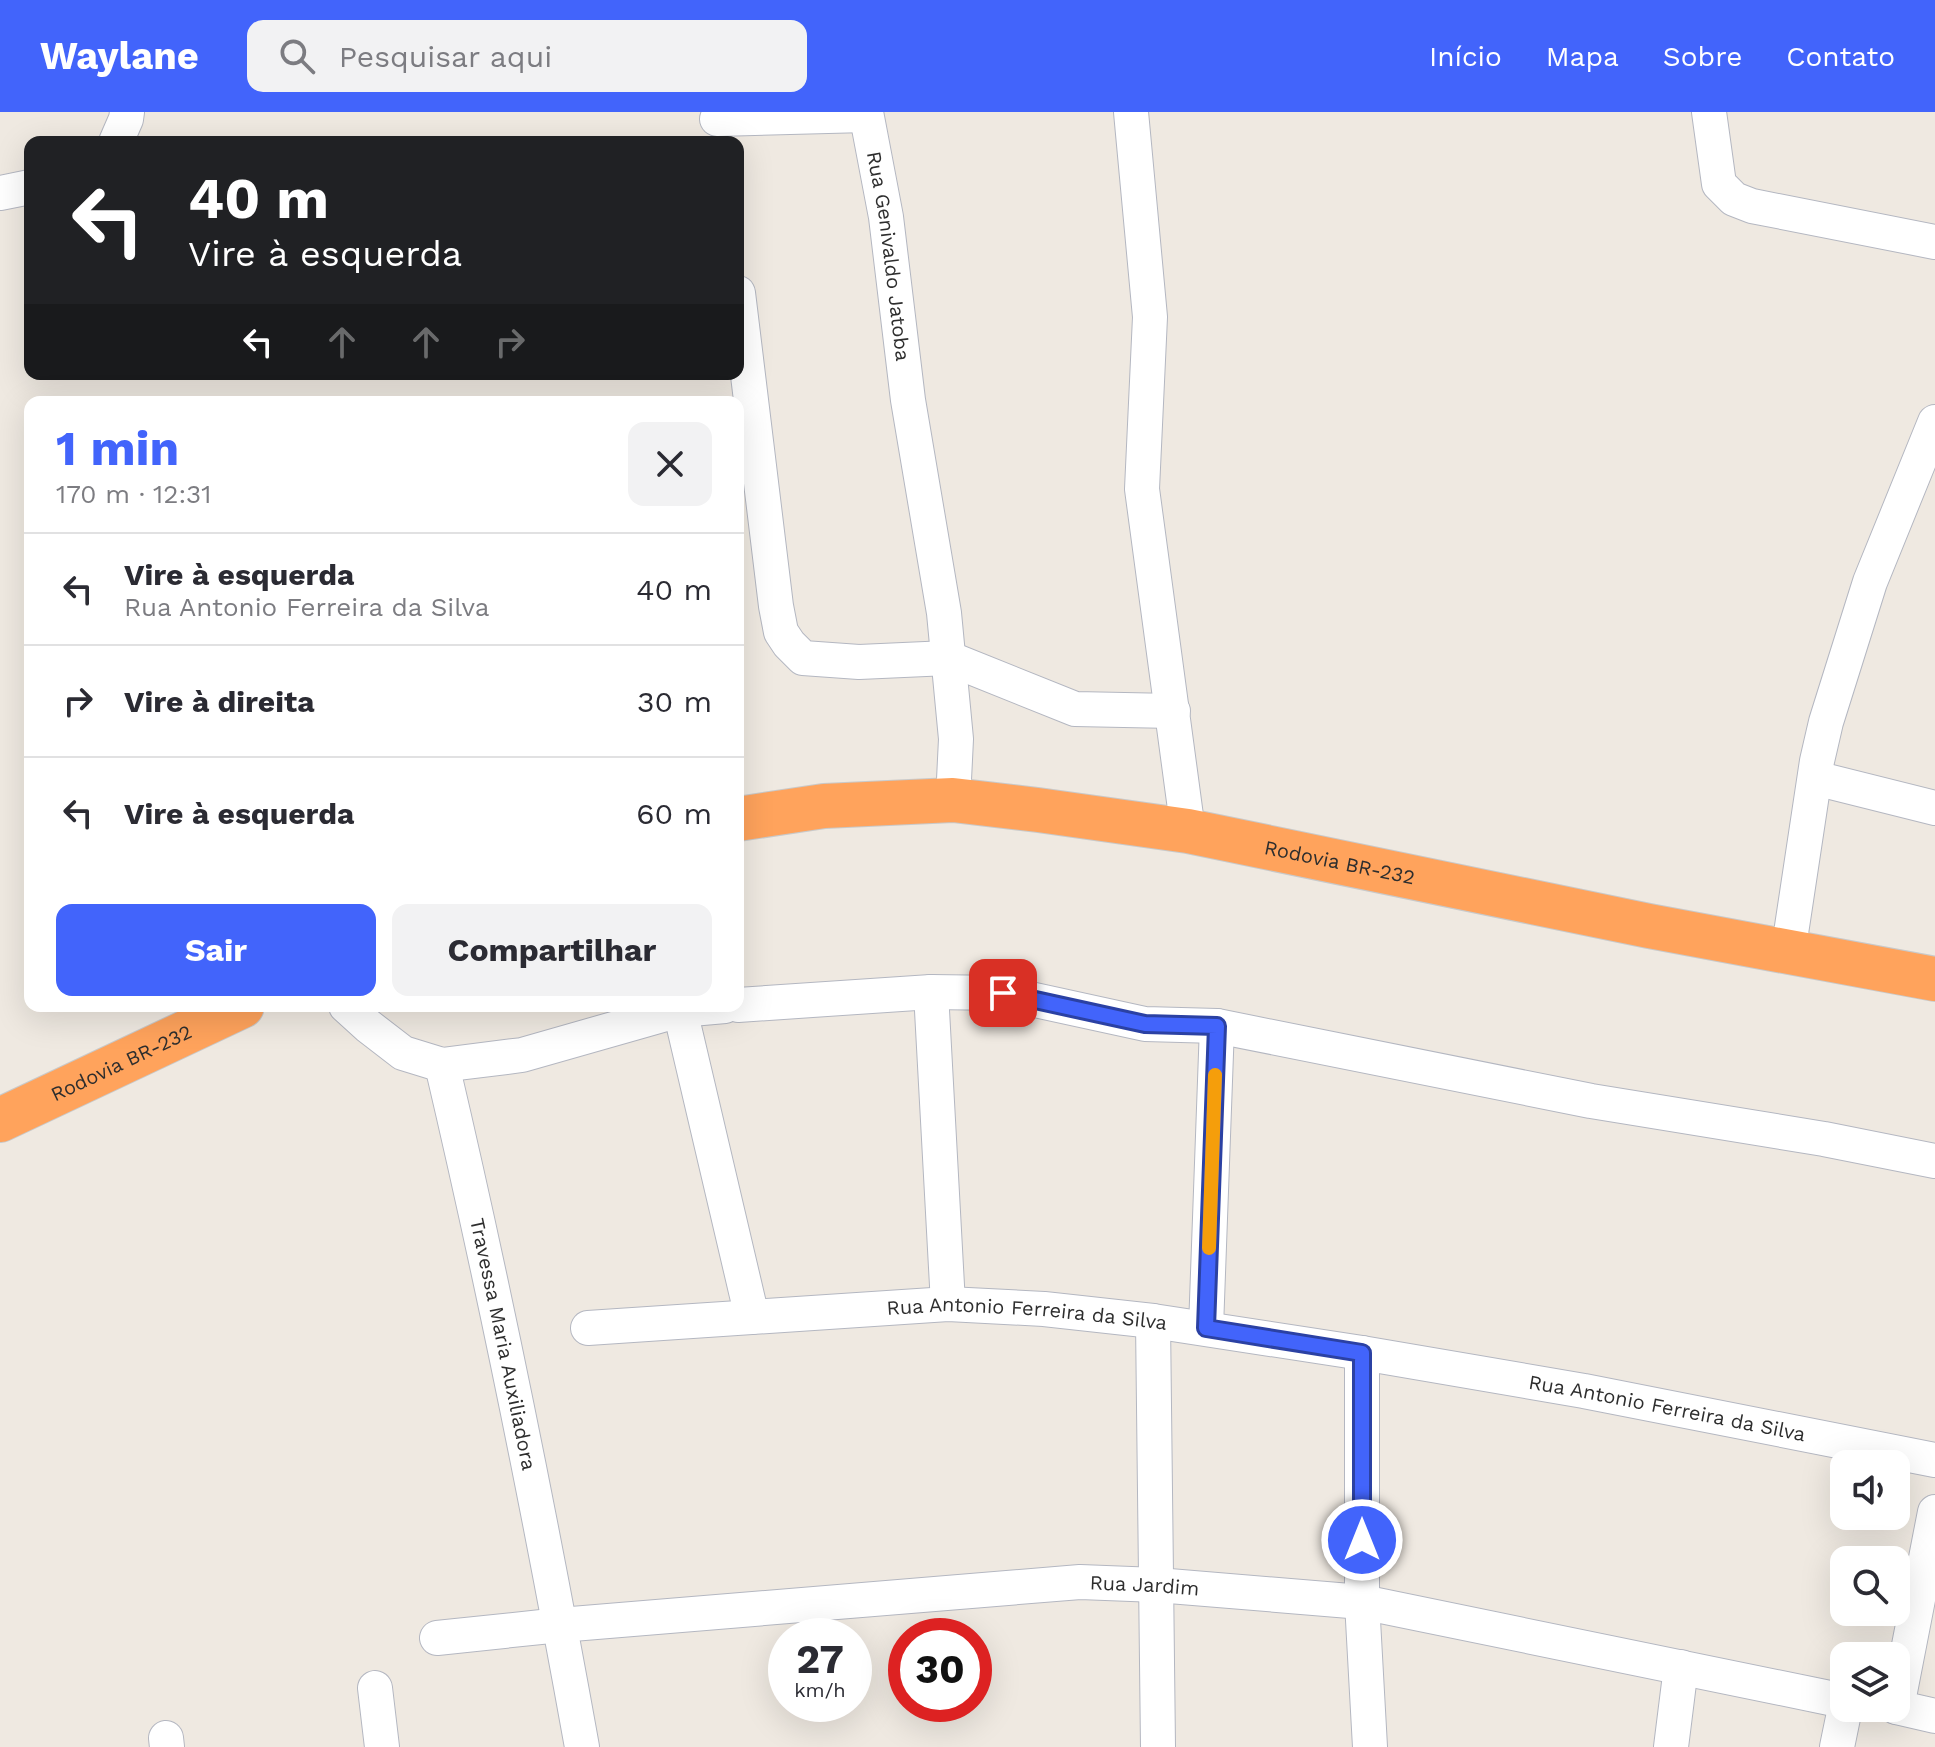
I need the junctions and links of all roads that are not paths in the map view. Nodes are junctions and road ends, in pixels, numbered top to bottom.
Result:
1 (127, 112) edge
2 (1131, 112) edge
3 (1709, 112) edge
4 (866, 113) edge
5 (717, 124) edge
6 (119, 136) edge
7 (24, 188) edge
8 (0, 193) edge
9 (1934, 239) edge
10 (744, 342) edge
11 (1935, 422) edge
12 (948, 658) junction
13 (1173, 711) junction
14 (1815, 778) junction
15 (953, 800) junction
16 (1935, 808) edge
17 (744, 818) edge
18 (1188, 831) junction
19 (1788, 953) junction
20 (1935, 979) edge
21 (931, 992) junction
22 (744, 1005) edge
23 (229, 1012) edge
24 (353, 1012) edge
25 (673, 1012) edge
26 (680, 1012) edge
27 (1217, 1026) junction
28 (442, 1065) junction
29 (0, 1120) edge
30 (1935, 1161) edge
31 (948, 1304) junction
32 (752, 1317) junction
33 (1153, 1321) junction
34 (588, 1328) dead end
35 (1206, 1328) junction
36 (1362, 1353) junction
37 (1935, 1460) edge
38 (1935, 1512) edge
39 (1157, 1585) junction
40 (1362, 1602) junction
41 (560, 1625) junction
42 (437, 1638) dead end
43 (1909, 1642) edge
44 (1681, 1667) junction
45 (375, 1688) dead end
46 (1830, 1698) edge
47 (1910, 1710) edge
48 (1935, 1716) edge
49 (1842, 1722) edge
50 (382, 1747) edge
51 (582, 1747) edge
52 (1158, 1747) edge
53 (1370, 1747) edge
54 (1671, 1747) edge
55 (1837, 1747) edge

1 - 6 street
2 - 13 street
3 - 9 street
4 - 5 street
4 - 12 street, Rua Genivaldo Jatoba
7 - 8 street
10 - 12 street
11 - 14 street
12 - 13 street
12 - 15 street, Rua Genivaldo Jatoba
13 - 18 street
14 - 16 street
14 - 19 street
15 - 17 highway, Rodovia BR-232
15 - 18 highway, Rodovia BR-232
18 - 19 highway, Rodovia BR-232
19 - 20 highway, Rodovia BR-232
21 - 22 street
21 - 27 street
21 - 31 street
23 - 29 highway, Rodovia BR-232
24 - 28 street
25 - 28 street
26 - 32 street
27 - 30 street
27 - 35 street
28 - 41 street, Travessa Maria Auxiliadora
31 - 32 street, Rua Antonio Ferreira da Silva
31 - 33 street, Rua Antonio Ferreira da Silva
32 - 34 street, Rua Antonio Ferreira da Silva
33 - 35 street, Rua Antonio Ferreira da Silva
33 - 39 street
35 - 36 street, Rua Antonio Ferreira da Silva
36 - 37 street, Rua Antonio Ferreira da Silva
36 - 40 street
38 - 43 street
39 - 40 street, Rua Jardim
39 - 41 street, Rua Jardim
39 - 52 street
40 - 44 street, Rua Jardim
40 - 53 street
41 - 42 street, Rua Jardim
41 - 51 street
44 - 46 street, Rua Jardim
44 - 54 street
45 - 50 street
47 - 48 street
49 - 55 street

